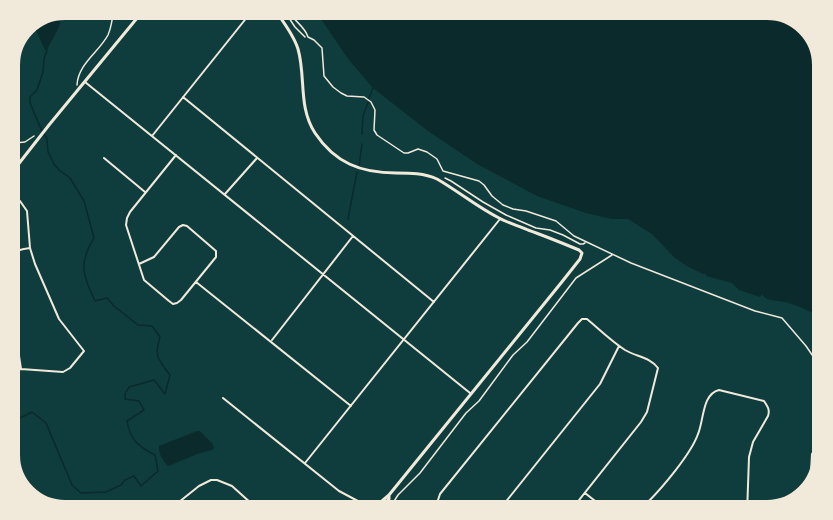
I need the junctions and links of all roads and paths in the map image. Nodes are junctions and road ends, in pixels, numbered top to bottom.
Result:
1 (112, 16) edge
2 (139, 16) edge
3 (248, 16) edge
4 (279, 16) edge
5 (288, 16) edge
6 (291, 16) edge
7 (305, 37) dead end
8 (79, 77) dead end
9 (85, 82) junction
10 (183, 97) junction
11 (36, 135) dead end
12 (152, 136) junction
13 (17, 143) edge
14 (176, 155) junction
15 (104, 158) dead end
16 (256, 158) junction
17 (17, 166) edge
18 (440, 177) dead end
19 (145, 192) junction
20 (225, 195) junction
21 (17, 199) edge
22 (521, 210) junction
23 (500, 219) junction
24 (515, 220) junction
25 (353, 236) junction
26 (585, 242) junction
27 (30, 248) junction
28 (17, 251) edge
29 (613, 254) junction
30 (139, 264) junction
31 (323, 274) junction
32 (196, 282) junction
33 (435, 302) junction
34 (404, 340) junction
35 (271, 341) junction
36 (17, 344) edge
37 (620, 346) junction
38 (816, 361) edge
39 (21, 369) junction
40 (17, 370) edge
41 (471, 394) junction
42 (223, 398) dead end
43 (351, 406) junction
44 (816, 448) edge
45 (305, 463) junction
46 (810, 478) edge
47 (585, 493) junction
48 (389, 495) junction
49 (178, 502) joint
50 (176, 504) edge
51 (252, 504) edge
52 (361, 504) edge
53 (378, 504) edge
54 (385, 504) edge
55 (392, 504) edge
56 (441, 504) edge
57 (504, 504) edge
58 (576, 504) edge
59 (597, 504) edge
60 (645, 504) edge
61 (747, 504) edge

1 - 8 path
2 - 9 street
3 - 10 street
4 - 23 street
5 - 7 path
6 - 22 path
9 - 12 street
9 - 17 street
10 - 12 street
10 - 16 street
11 - 13 path
12 - 14 street
14 - 19 street
14 - 20 street
15 - 19 street
16 - 20 street
16 - 25 street
18 - 24 path
19 - 30 street
20 - 31 street
21 - 27 street
22 - 24 path
22 - 26 path
23 - 33 street
23 - 41 street
24 - 26 path
25 - 31 street
25 - 33 street
26 - 29 path
27 - 28 street
27 - 39 street
29 - 38 path
29 - 55 path
30 - 32 street
30 - 32 street
31 - 34 street
31 - 35 street
32 - 35 street
33 - 34 street
34 - 41 street
34 - 43 street
35 - 43 street
36 - 39 street
37 - 47 street
37 - 56 street
37 - 57 street
39 - 40 street
41 - 48 street
42 - 45 street
43 - 45 street
44 - 46 street
45 - 52 street
47 - 58 street
47 - 59 street
48 - 53 street
48 - 54 street
49 - 50 street
49 - 51 street
60 - 61 street

